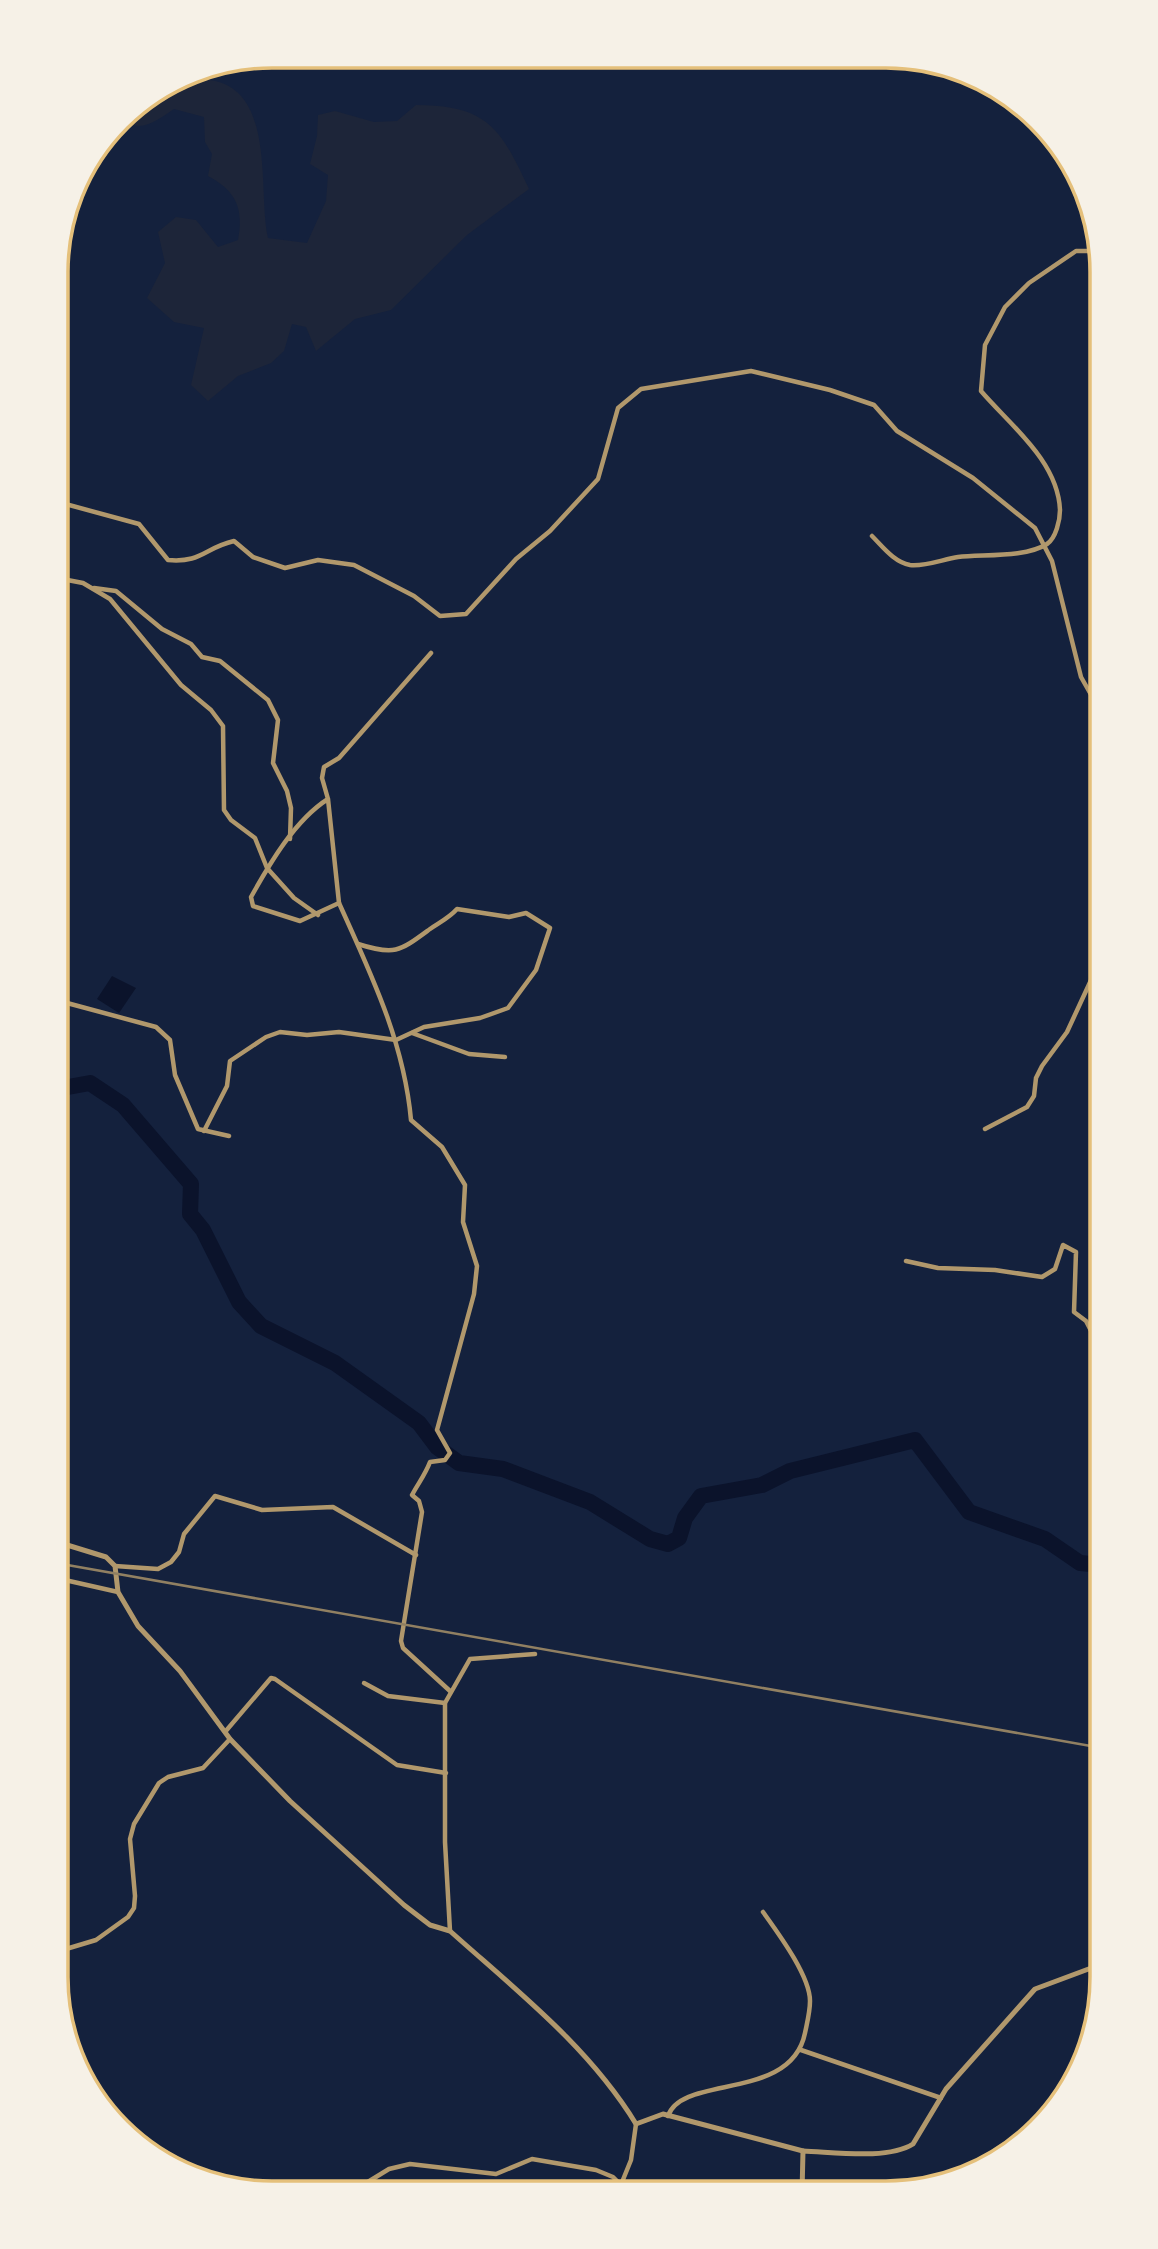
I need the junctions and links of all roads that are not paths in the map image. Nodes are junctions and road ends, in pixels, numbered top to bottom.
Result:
1 (1088, 251) edge
2 (69, 505) edge
3 (873, 536) dead end
4 (1046, 545) junction
5 (69, 581) edge
6 (90, 587) junction
7 (430, 653) dead end
8 (1090, 692) edge
9 (328, 799) junction
10 (290, 839) junction
11 (267, 868) junction
12 (340, 903) junction
13 (318, 915) junction
14 (358, 944) junction
15 (1090, 983) edge
16 (69, 1003) edge
17 (411, 1033) junction
18 (396, 1040) junction
19 (505, 1057) dead end
20 (985, 1129) dead end
21 (204, 1131) junction
22 (229, 1136) dead end
23 (906, 1261) dead end
24 (1089, 1328) edge
25 (68, 1545) edge
26 (416, 1555) junction
27 (115, 1566) junction
28 (68, 1581) edge
29 (118, 1592) junction
30 (535, 1654) dead end
31 (364, 1683) dead end
32 (450, 1691) junction
33 (444, 1703) junction
34 (225, 1732) junction
35 (230, 1739) junction
36 (446, 1773) junction
37 (763, 1912) dead end
38 (450, 1931) junction
39 (68, 1948) edge
40 (1089, 1969) edge
41 (801, 2050) junction
42 (941, 2098) junction
43 (668, 2116) junction
44 (636, 2124) junction
45 (803, 2151) junction
46 (370, 2181) edge
47 (617, 2181) edge
48 (623, 2181) edge
49 (802, 2181) edge

1 - 4 street
2 - 4 street
3 - 4 street
4 - 8 street
5 - 6 street
6 - 10 street
6 - 11 street
7 - 9 street
9 - 10 street
9 - 12 street
10 - 11 street
11 - 13 street
11 - 13 street
12 - 13 street
12 - 14 street
14 - 17 street
14 - 18 street
15 - 20 street
16 - 21 street
17 - 18 street
17 - 19 street
18 - 21 street
18 - 26 street
21 - 22 street
23 - 24 street
25 - 27 street
26 - 27 street
26 - 32 street
27 - 29 street
28 - 29 street
29 - 34 street
30 - 32 street
31 - 33 street
32 - 33 street
33 - 36 street
34 - 35 street
34 - 36 street
35 - 38 street
35 - 39 street
36 - 38 street
37 - 41 street
38 - 44 street
40 - 42 street
41 - 42 street
41 - 43 street
42 - 45 street
43 - 44 street
43 - 45 street
44 - 48 street
45 - 49 street
46 - 47 street

